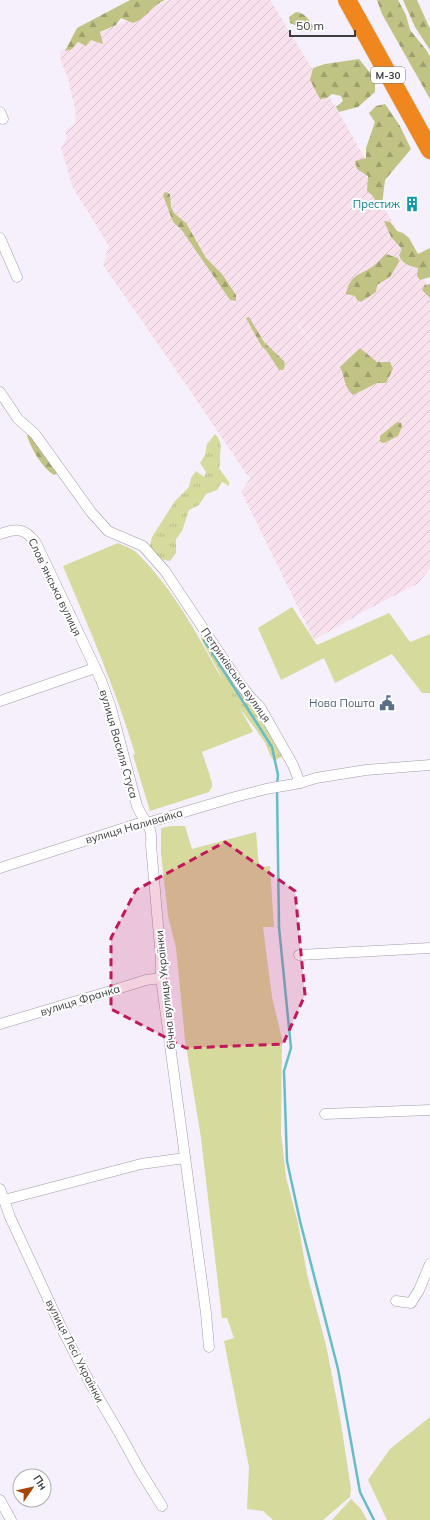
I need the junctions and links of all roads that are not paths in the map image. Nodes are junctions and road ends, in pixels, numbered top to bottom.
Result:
1 (346, 0) edge
2 (430, 150) edge
3 (0, 238) edge
4 (17, 277) dead end
5 (0, 392) edge
6 (0, 534) edge
7 (95, 668) junction
8 (0, 701) edge
9 (430, 765) edge
10 (300, 783) junction
11 (147, 823) junction
12 (0, 868) edge
13 (0, 872) edge
14 (430, 948) edge
15 (299, 955) dead end
16 (161, 978) junction
17 (0, 1024) edge
18 (430, 1110) edge
19 (325, 1114) dead end
20 (185, 1158) junction
21 (0, 1190) edge
22 (4, 1200) junction
23 (430, 1264) edge
24 (396, 1301) dead end
25 (209, 1347) dead end
26 (0, 1500) edge
27 (162, 1506) dead end
28 (11, 1520) edge

1 - 2 highway, М-30
3 - 4 street
5 - 10 street, Петриківська вулиця
6 - 7 street, Словʼянська вулиця
7 - 8 street
7 - 11 street, вулиця Василя Стуса
9 - 10 street, вулиця Наливайка
10 - 11 street, вулиця Наливайка
11 - 12 street, вулиця Наливайка
11 - 13 street
11 - 16 street, бічна вулиця Українки
14 - 15 street
16 - 17 street, вулиця Франка
16 - 20 street, бічна вулиця Українки
18 - 19 street
20 - 22 street
20 - 25 street, бічна вулиця Українки
21 - 22 street, вулиця Лесі Українки
22 - 27 street, вулиця Лесі Українки
23 - 24 street
26 - 28 street

